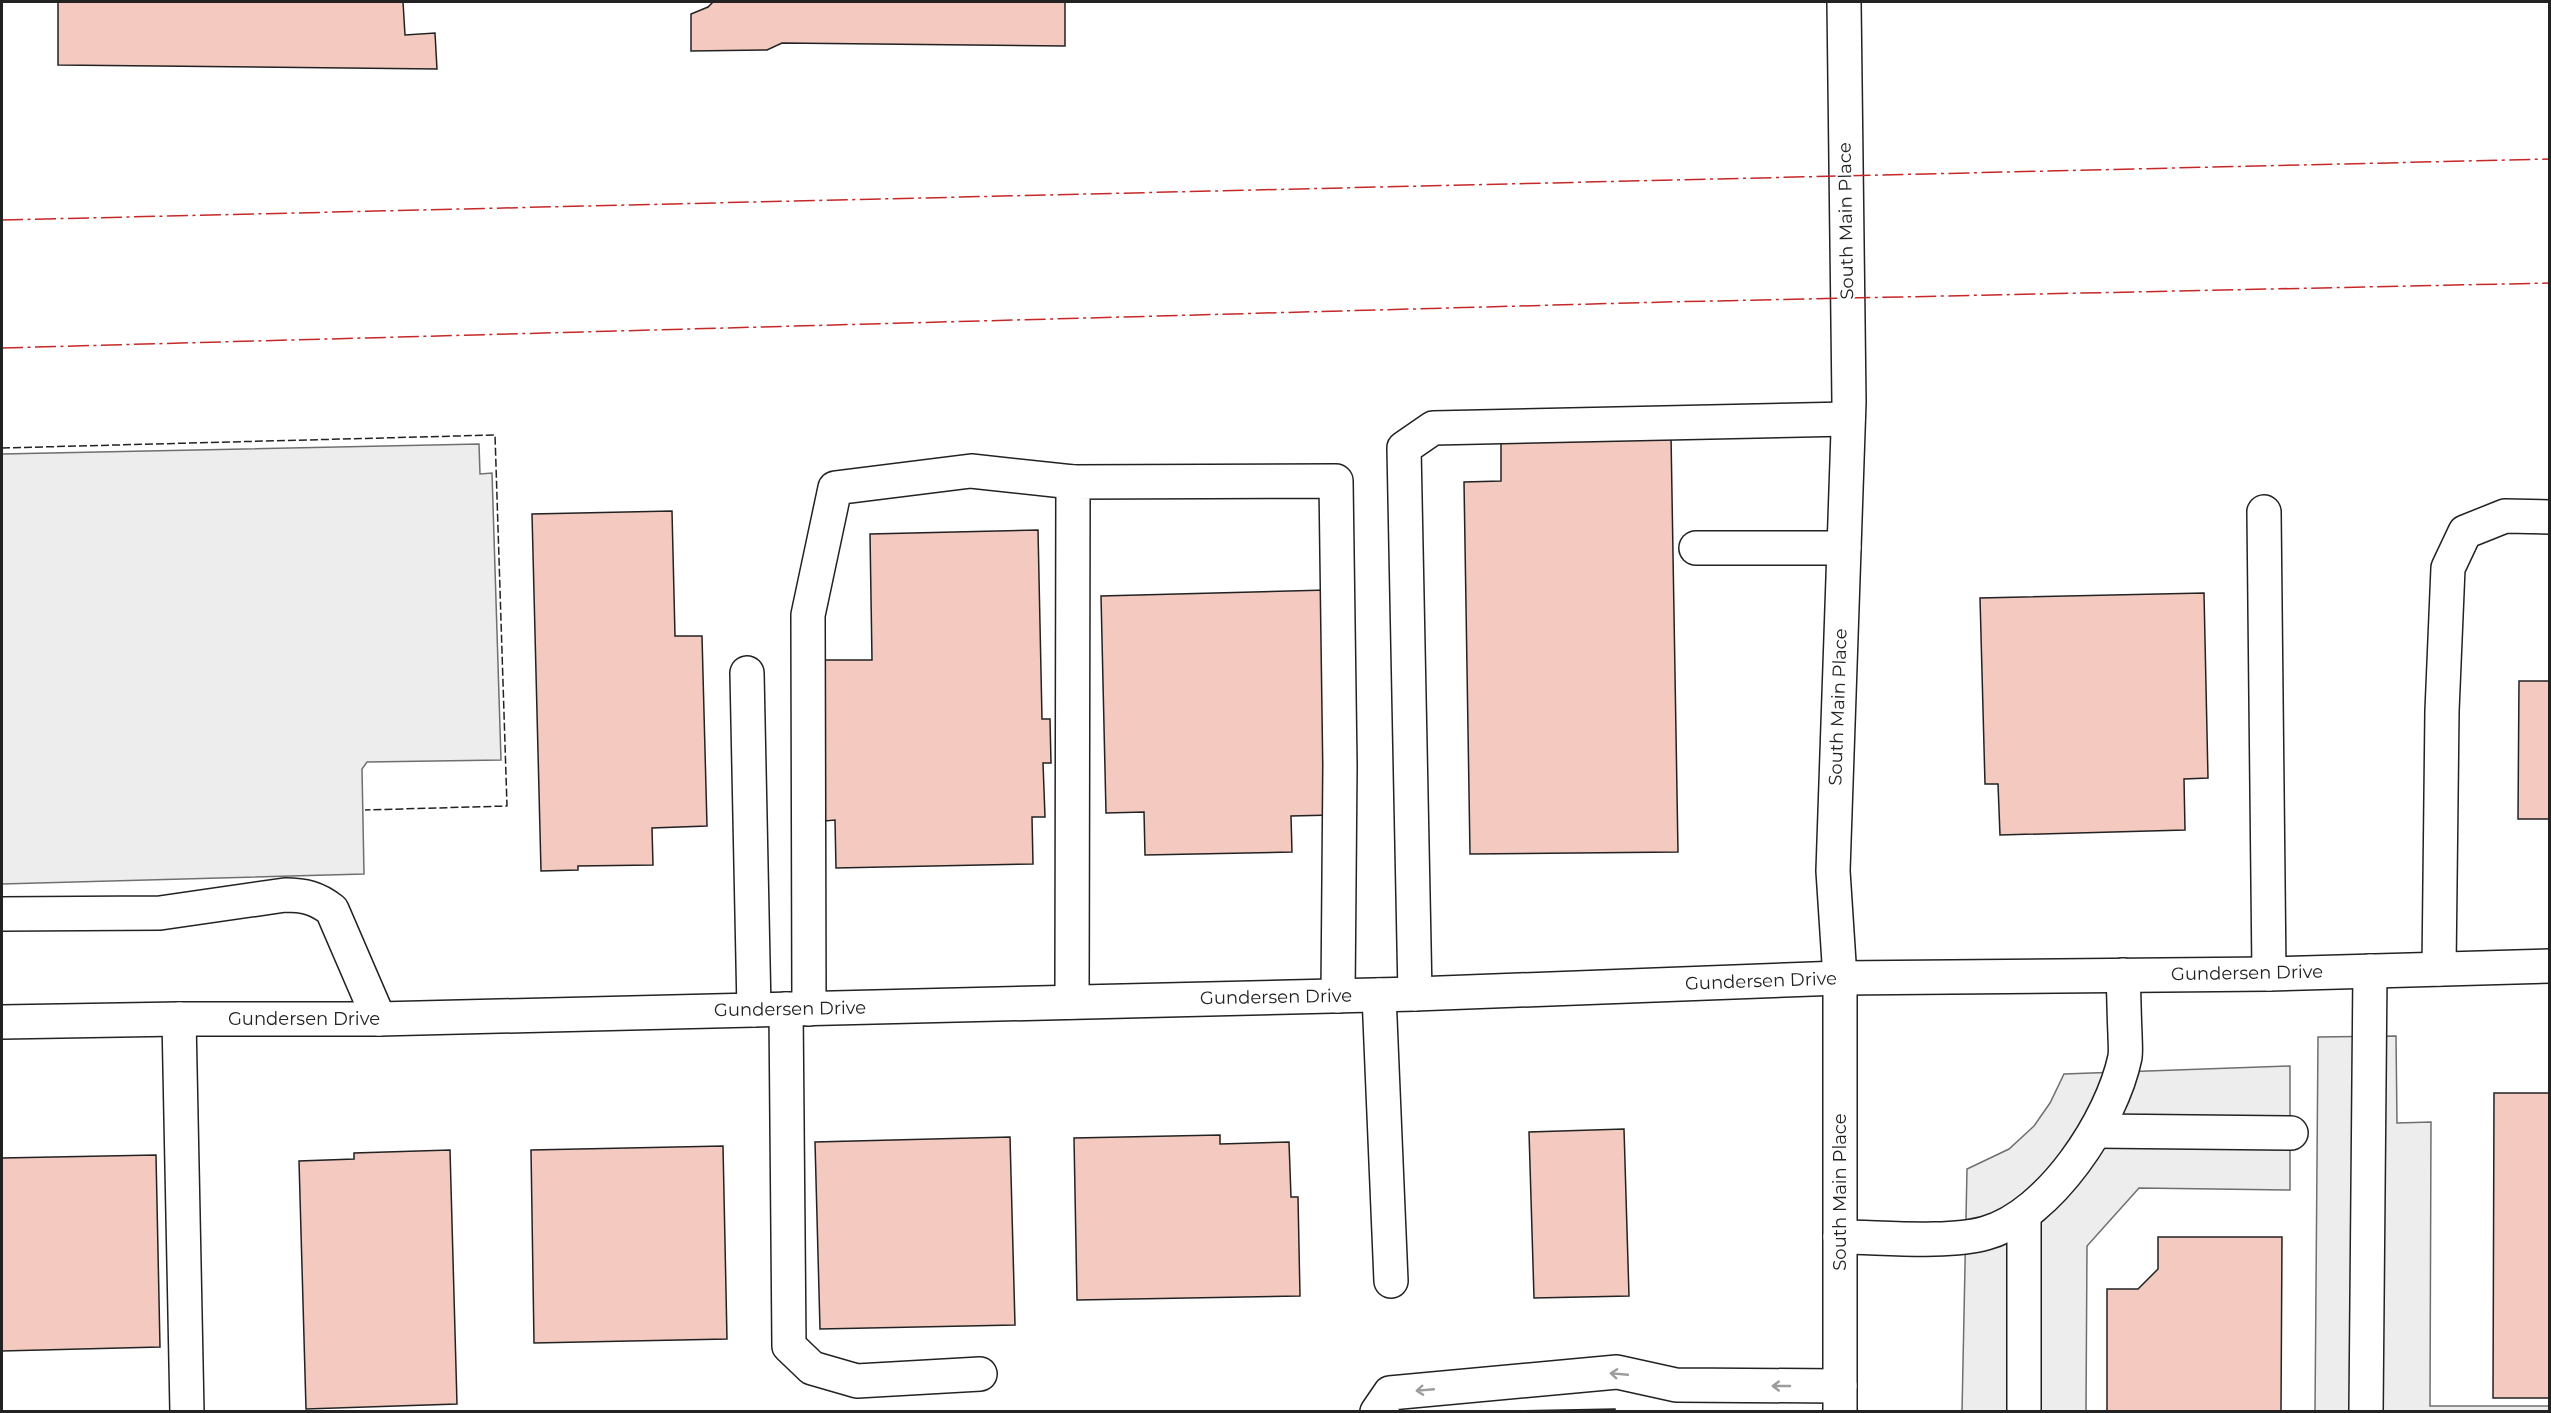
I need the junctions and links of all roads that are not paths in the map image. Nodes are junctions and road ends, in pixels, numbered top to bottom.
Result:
1 (1844, 2) edge
2 (1848, 419) junction
3 (1073, 482) junction
4 (2264, 512) dead end
5 (2550, 517) edge
6 (1696, 548) dead end
7 (1844, 548) junction
8 (747, 674) dead end
9 (2, 914) edge
10 (2550, 966) edge
11 (2439, 969) junction
12 (2370, 971) junction
13 (2269, 974) junction
14 (2123, 975) junction
15 (1840, 978) junction
16 (1415, 994) junction
17 (1379, 995) junction
18 (1338, 996) junction
19 (1072, 1002) junction
20 (798, 1009) junction
21 (754, 1010) junction
22 (179, 1019) junction
23 (379, 1019) junction
24 (2, 1022) edge
25 (2096, 1131) junction
26 (2291, 1133) dead end
27 (2024, 1215) junction
28 (1840, 1236) junction
29 (1391, 1281) dead end
30 (980, 1374) dead end
31 (1673, 1398) edge
32 (1840, 1399) edge
33 (187, 1412) edge
34 (1377, 1412) edge
35 (2024, 1412) edge
36 (2366, 1412) edge

1 - 2 street, South Main Place
2 - 7 street, South Main Place
2 - 16 street
3 - 18 street
3 - 19 street
3 - 20 street
4 - 13 street
5 - 11 street
6 - 7 street
7 - 15 street, South Main Place
8 - 21 street
9 - 23 street
10 - 11 street, Gundersen Drive
11 - 12 street, Gundersen Drive
12 - 13 street, Gundersen Drive
12 - 36 street
13 - 14 street, Gundersen Drive
14 - 15 street, Gundersen Drive
14 - 25 street
15 - 16 street, Gundersen Drive
15 - 28 street, South Main Place
16 - 17 street, Gundersen Drive
17 - 18 street, Gundersen Drive
17 - 29 street
18 - 19 street, Gundersen Drive
19 - 20 street, Gundersen Drive
20 - 21 street, Gundersen Drive
20 - 30 street
21 - 23 street, Gundersen Drive
22 - 23 street, Gundersen Drive
22 - 24 street, Gundersen Drive
22 - 33 street
25 - 26 street
25 - 27 street
27 - 28 street
27 - 35 street
28 - 32 street, South Main Place
32 -> 31 street
31 -> 34 street

